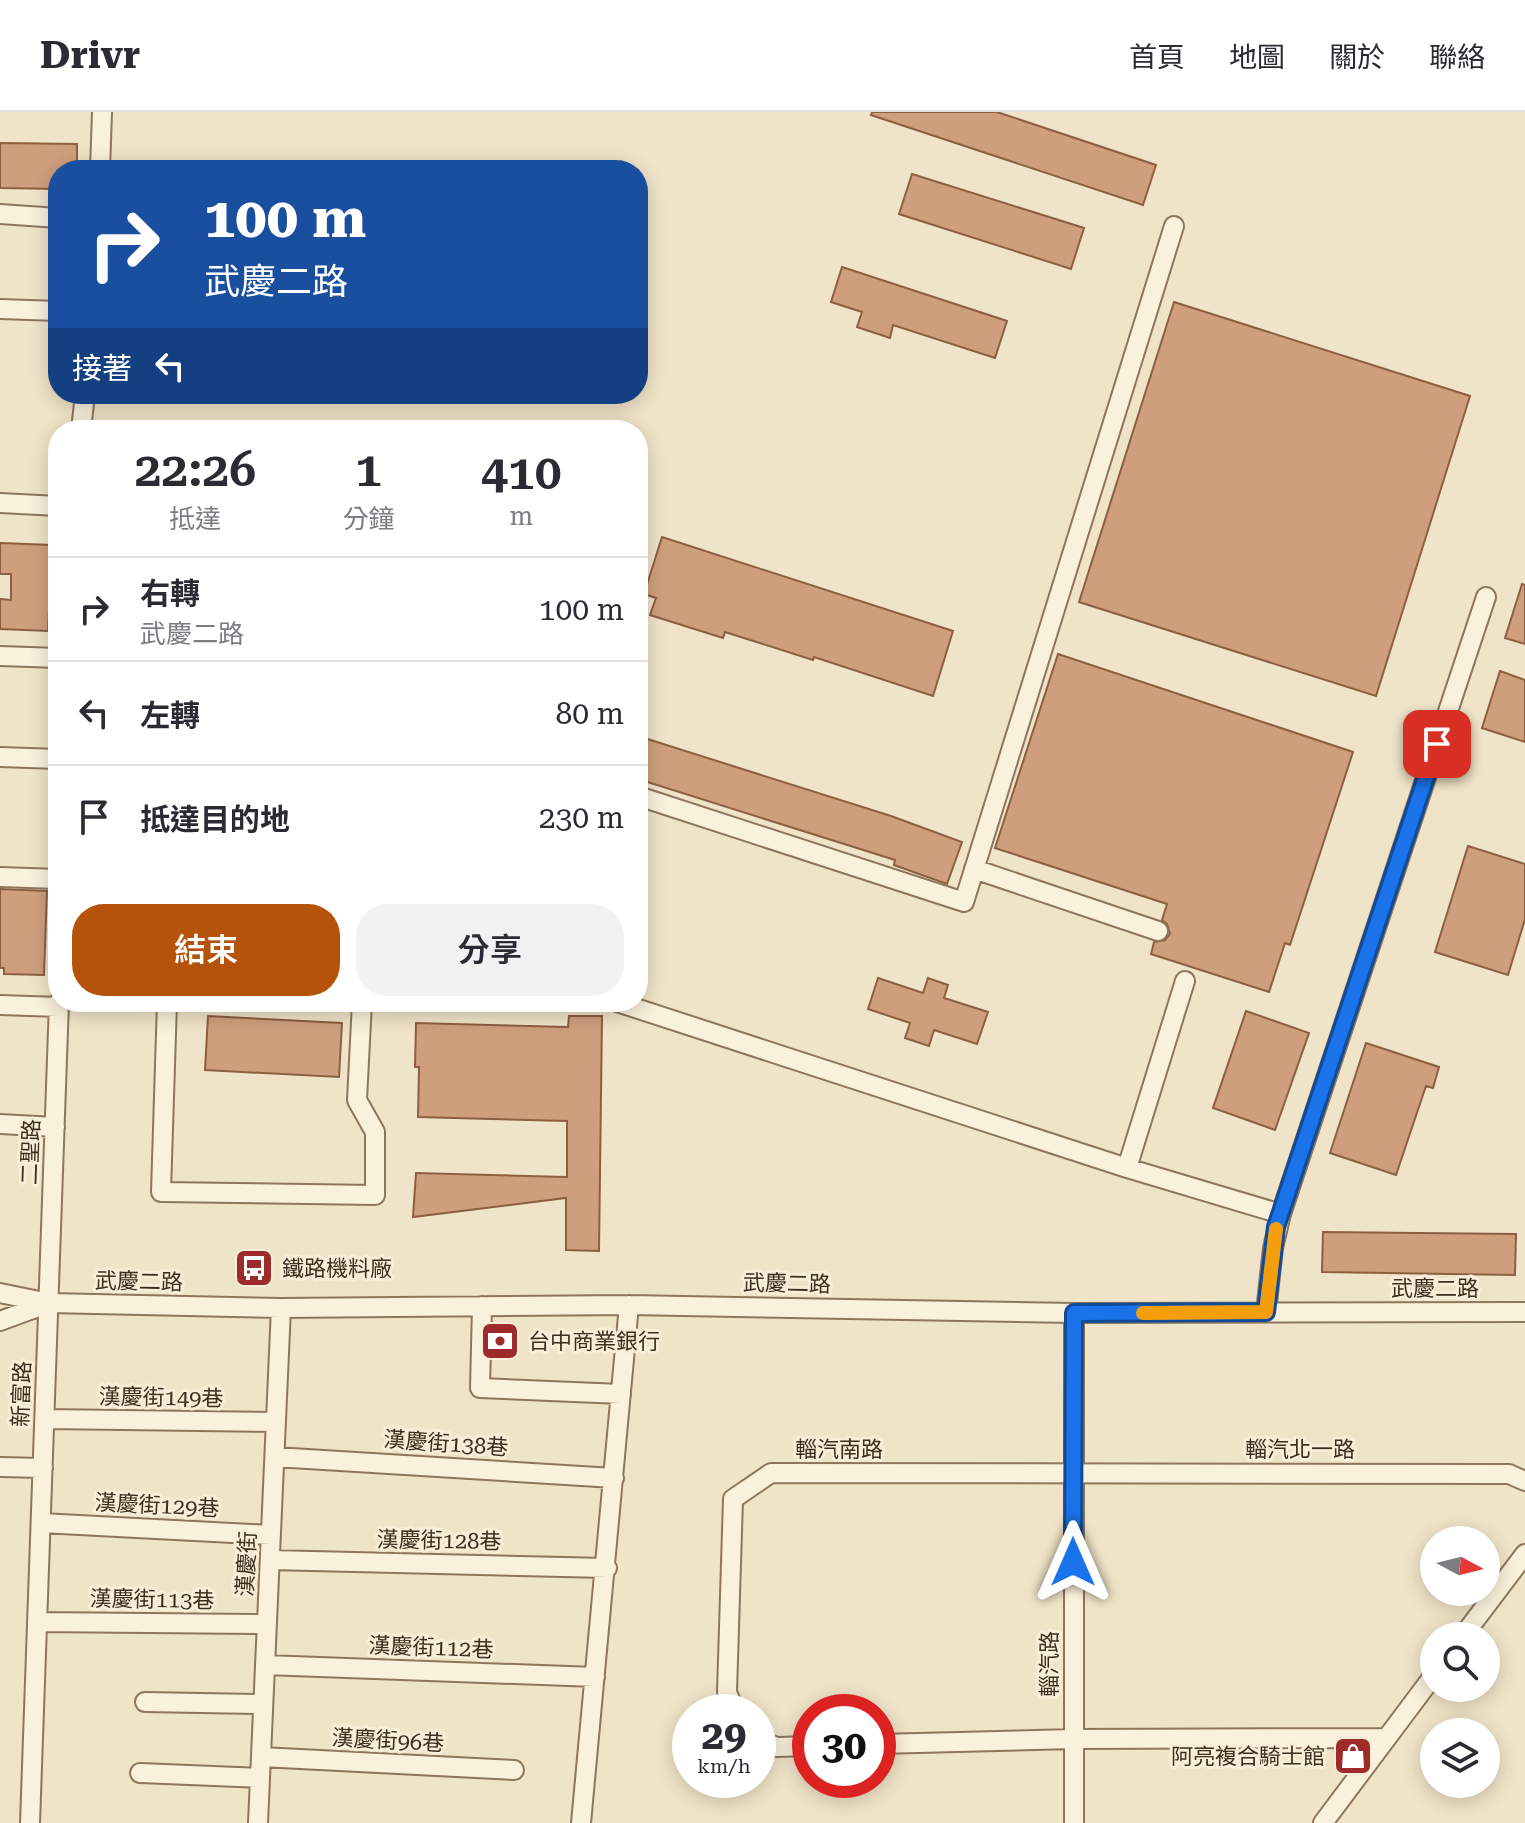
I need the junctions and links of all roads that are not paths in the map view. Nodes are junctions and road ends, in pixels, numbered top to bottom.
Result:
1 (102, 112) edge
2 (100, 160) edge
3 (0, 214) edge
4 (48, 217) edge
5 (1174, 226) dead end
6 (0, 309) edge
7 (48, 311) edge
8 (0, 503) edge
9 (48, 505) edge
10 (1486, 597) dead end
11 (0, 656) edge
12 (48, 658) edge
13 (0, 757) edge
14 (48, 759) edge
15 (648, 799) edge
16 (974, 869) junction
17 (0, 877) edge
18 (48, 879) edge
19 (1158, 931) dead end
20 (1185, 981) dead end
21 (48, 1004) edge
22 (0, 1005) edge
23 (59, 1012) edge
24 (167, 1012) edge
25 (361, 1012) edge
26 (648, 1012) edge
27 (0, 1124) edge
28 (55, 1127) junction
29 (1127, 1168) junction
30 (1281, 1214) junction
31 (0, 1293) edge
32 (49, 1303) junction
33 (629, 1305) junction
34 (482, 1306) junction
35 (281, 1308) junction
36 (1266, 1312) junction
37 (1525, 1312) edge
38 (1074, 1313) junction
39 (0, 1321) edge
40 (621, 1394) junction
41 (45, 1419) junction
42 (276, 1422) junction
43 (275, 1457) junction
44 (0, 1467) edge
45 (43, 1468) junction
46 (1072, 1473) junction
47 (614, 1478) junction
48 (1525, 1481) edge
49 (41, 1523) junction
50 (271, 1535) junction
51 (1525, 1554) edge
52 (270, 1560) junction
53 (607, 1568) junction
54 (38, 1622) junction
55 (1474, 1622) edge
56 (267, 1624) junction
57 (265, 1665) junction
58 (595, 1677) junction
59 (1420, 1693) edge
60 (728, 1694) edge
61 (145, 1702) dead end
62 (263, 1704) junction
63 (1386, 1738) junction
64 (1073, 1739) junction
65 (896, 1744) edge
66 (261, 1757) junction
67 (514, 1770) dead end
68 (140, 1773) dead end
69 (260, 1778) junction
70 (30, 1823) edge
71 (258, 1823) edge
72 (581, 1823) edge
73 (1074, 1823) edge
74 (1323, 1823) edge

1 - 2 street
3 - 4 street
5 - 16 street
6 - 7 street
8 - 9 street
10 - 30 street
11 - 12 street
13 - 14 street
15 - 16 street
16 - 19 street
17 - 18 street
20 - 29 street
21 - 22 street
23 - 28 street, 二聖路
24 - 25 street
26 - 29 street
27 - 28 street
28 - 32 street, 二聖路
29 - 30 street
30 - 36 street
31 - 32 street, 武慶二路
32 - 35 street, 武慶二路
32 - 39 street, 武慶二路
32 - 41 street, 新富路
33 - 34 street, 武慶二路
33 - 38 street, 武慶二路
33 - 40 street
34 - 35 street, 武慶二路
34 - 40 street
35 - 42 street, 漢慶街
36 - 37 street, 武慶二路
36 - 38 street, 武慶二路
38 - 46 street, 輜汽路
40 - 47 street
41 - 42 street, 漢慶街149巷
41 - 45 street, 新富路
42 - 43 street, 漢慶街
43 - 47 street, 漢慶街138巷
43 - 50 street, 漢慶街
44 - 45 street
45 - 49 street, 新富路
46 - 48 street, 輜汽北一路
46 - 60 street, 輜汽南路
46 - 64 street, 輜汽路
47 - 53 street
49 - 50 street, 漢慶街129巷
49 - 54 street, 新富路
50 - 52 street, 漢慶街
51 - 55 street
52 - 53 street, 漢慶街128巷
52 - 56 street, 漢慶街
53 - 58 street
54 - 56 street, 漢慶街113巷
54 - 70 street, 新富路
56 - 57 street, 漢慶街
57 - 58 street, 漢慶街112巷
57 - 62 street, 漢慶街
58 - 72 street
59 - 63 street
61 - 62 street
62 - 66 street, 漢慶街
63 - 64 street
63 - 74 street
64 - 65 street
64 - 73 street, 輜汽路
66 - 67 street, 漢慶街96巷
66 - 69 street, 漢慶街
68 - 69 street
69 - 71 street, 漢慶街

